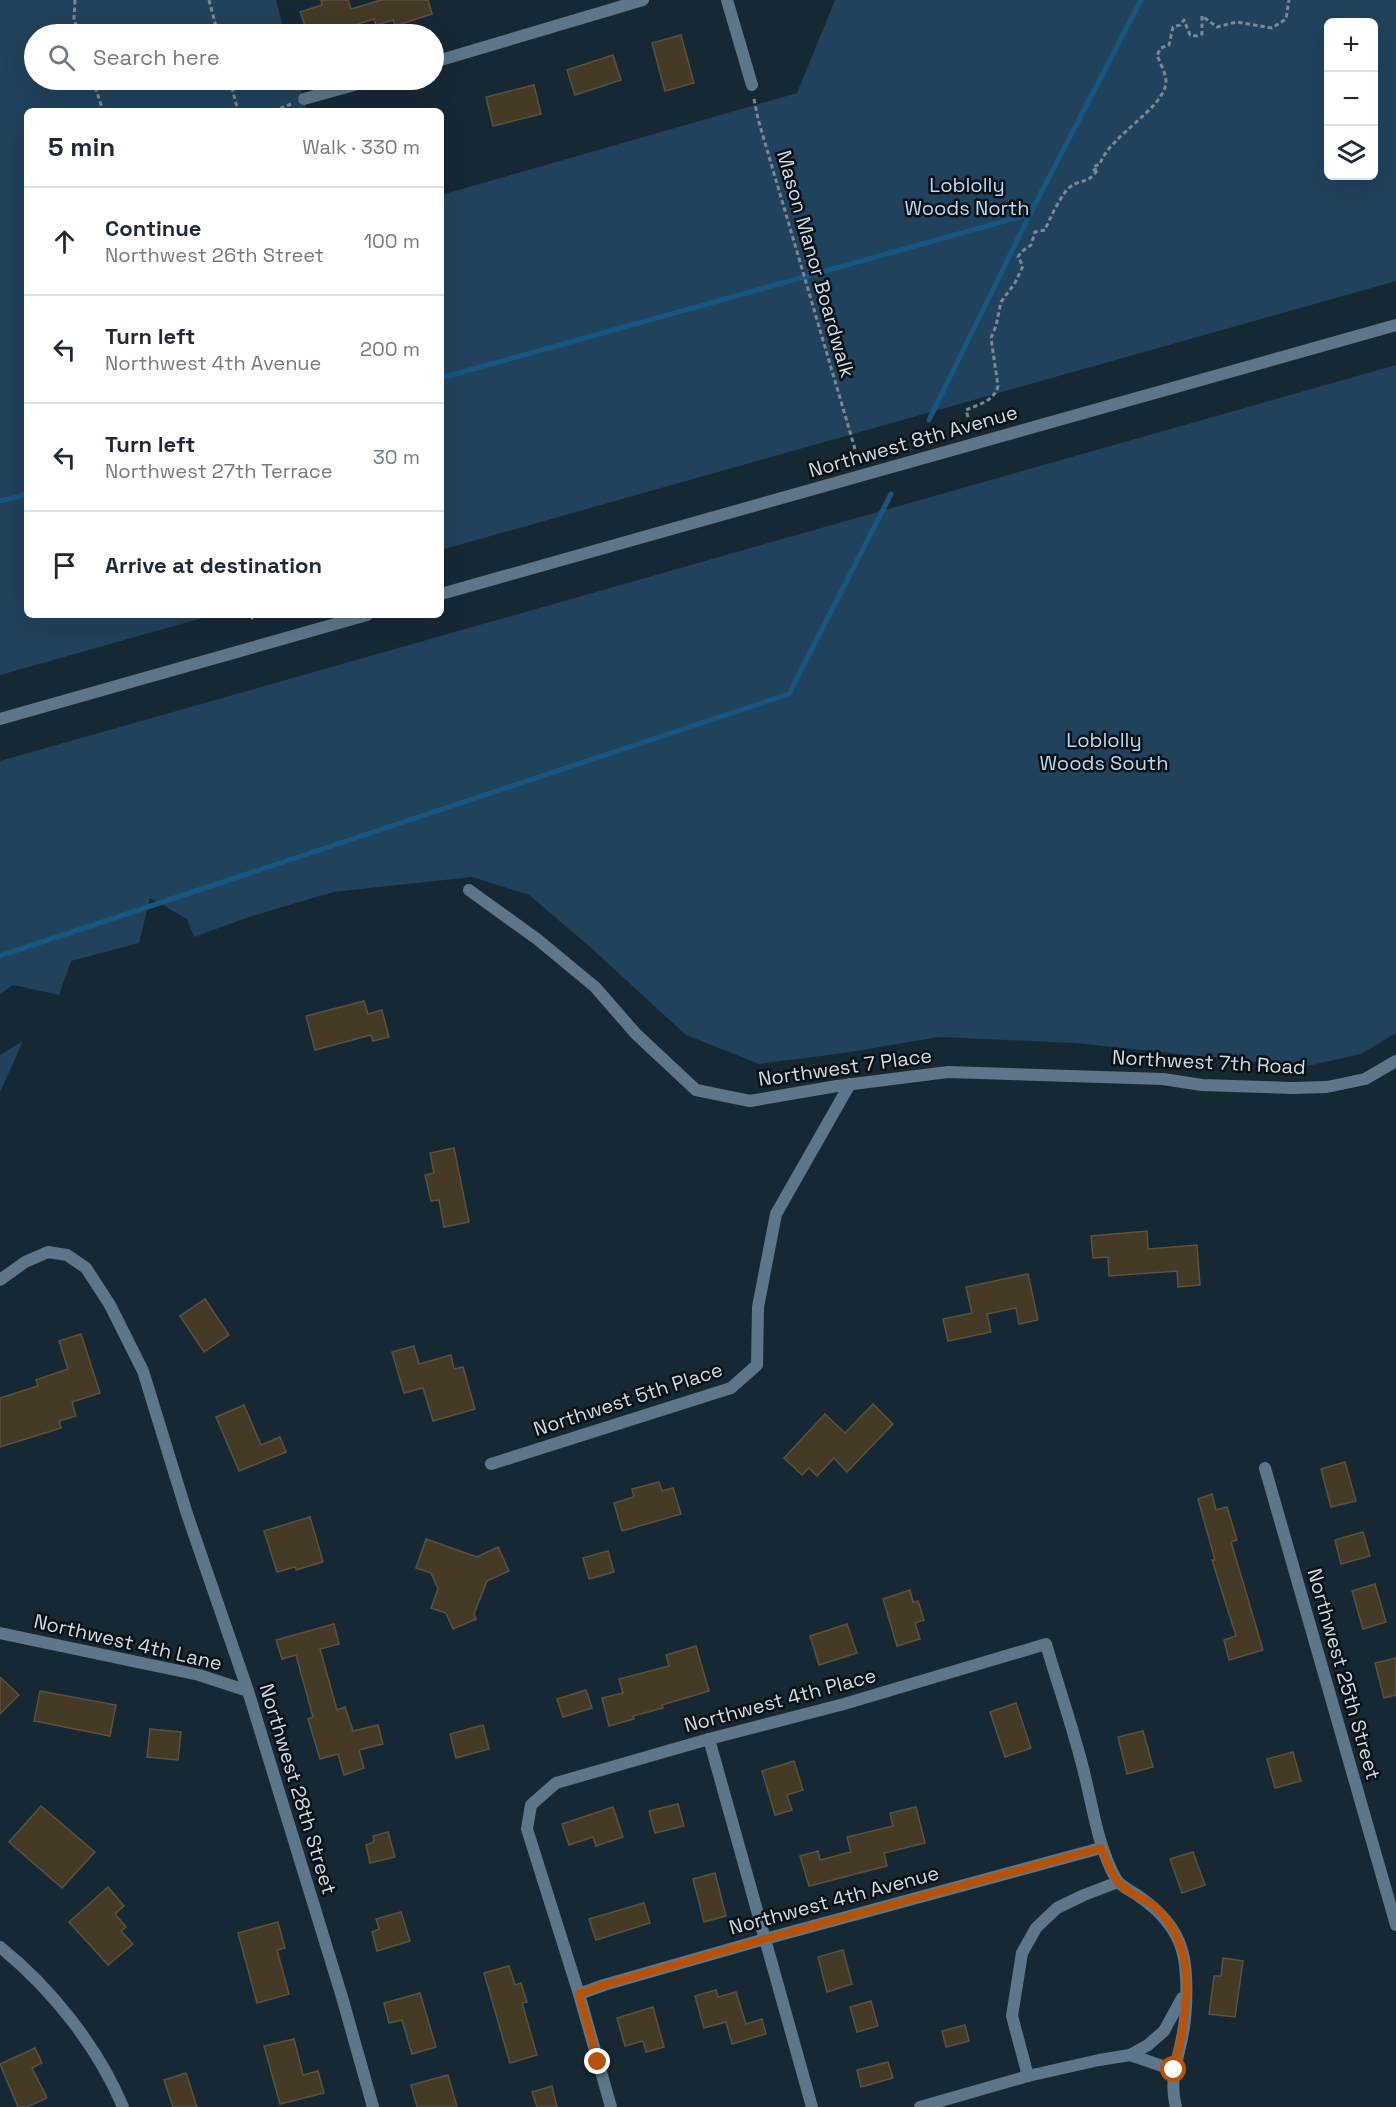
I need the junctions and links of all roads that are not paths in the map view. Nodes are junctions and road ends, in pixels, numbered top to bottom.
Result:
1 (643, 0) edge
2 (727, 0) edge
3 (444, 59) edge
4 (752, 86) road end
5 (336, 90) edge
6 (304, 99) road end
7 (1396, 326) edge
8 (444, 593) edge
9 (356, 618) edge
10 (0, 719) edge
11 (469, 890) dead end
12 (1396, 1061) edge
13 (1088, 1076) joint
14 (850, 1084) junction
15 (0, 1280) edge
16 (491, 1464) dead end
17 (1265, 1468) dead end
18 (0, 1634) edge
19 (248, 1691) junction
20 (709, 1739) junction
21 (1101, 1848) junction
22 (1118, 1882) junction
23 (1396, 1925) edge
24 (765, 1939) junction
25 (0, 1947) edge
26 (1185, 1991) junction
27 (579, 1994) junction
28 (1130, 2055) junction
29 (1174, 2070) junction
30 (1028, 2076) junction
31 (123, 2107) edge
32 (373, 2107) edge
33 (611, 2107) edge
34 (812, 2107) edge
35 (920, 2107) edge
36 (1176, 2107) edge

1 - 3 street
2 - 4 street
5 - 6 street
7 - 8 street, Northwest 8th Avenue
9 - 10 street
11 - 14 street, Northwest 7 Place
12 - 13 street, Northwest 7th Road
13 - 14 street, Northwest 7 Place
14 - 16 street, Northwest 5th Place
15 - 19 street, Northwest 28th Street
17 - 23 street, Northwest 25th Street
18 - 19 street, Northwest 4th Lane
19 - 32 street, Northwest 28th Street
20 - 21 street, Northwest 4th Place
20 - 24 street
20 - 27 street, Northwest 4th Place
21 - 22 street
21 - 24 street, Northwest 4th Avenue
22 - 26 street
22 - 30 street
24 - 27 street, Northwest 4th Avenue
24 - 34 street
25 - 31 street
26 - 28 street
26 - 29 street
27 - 33 street
28 - 29 street
28 - 30 street
29 - 36 street
30 - 35 street

